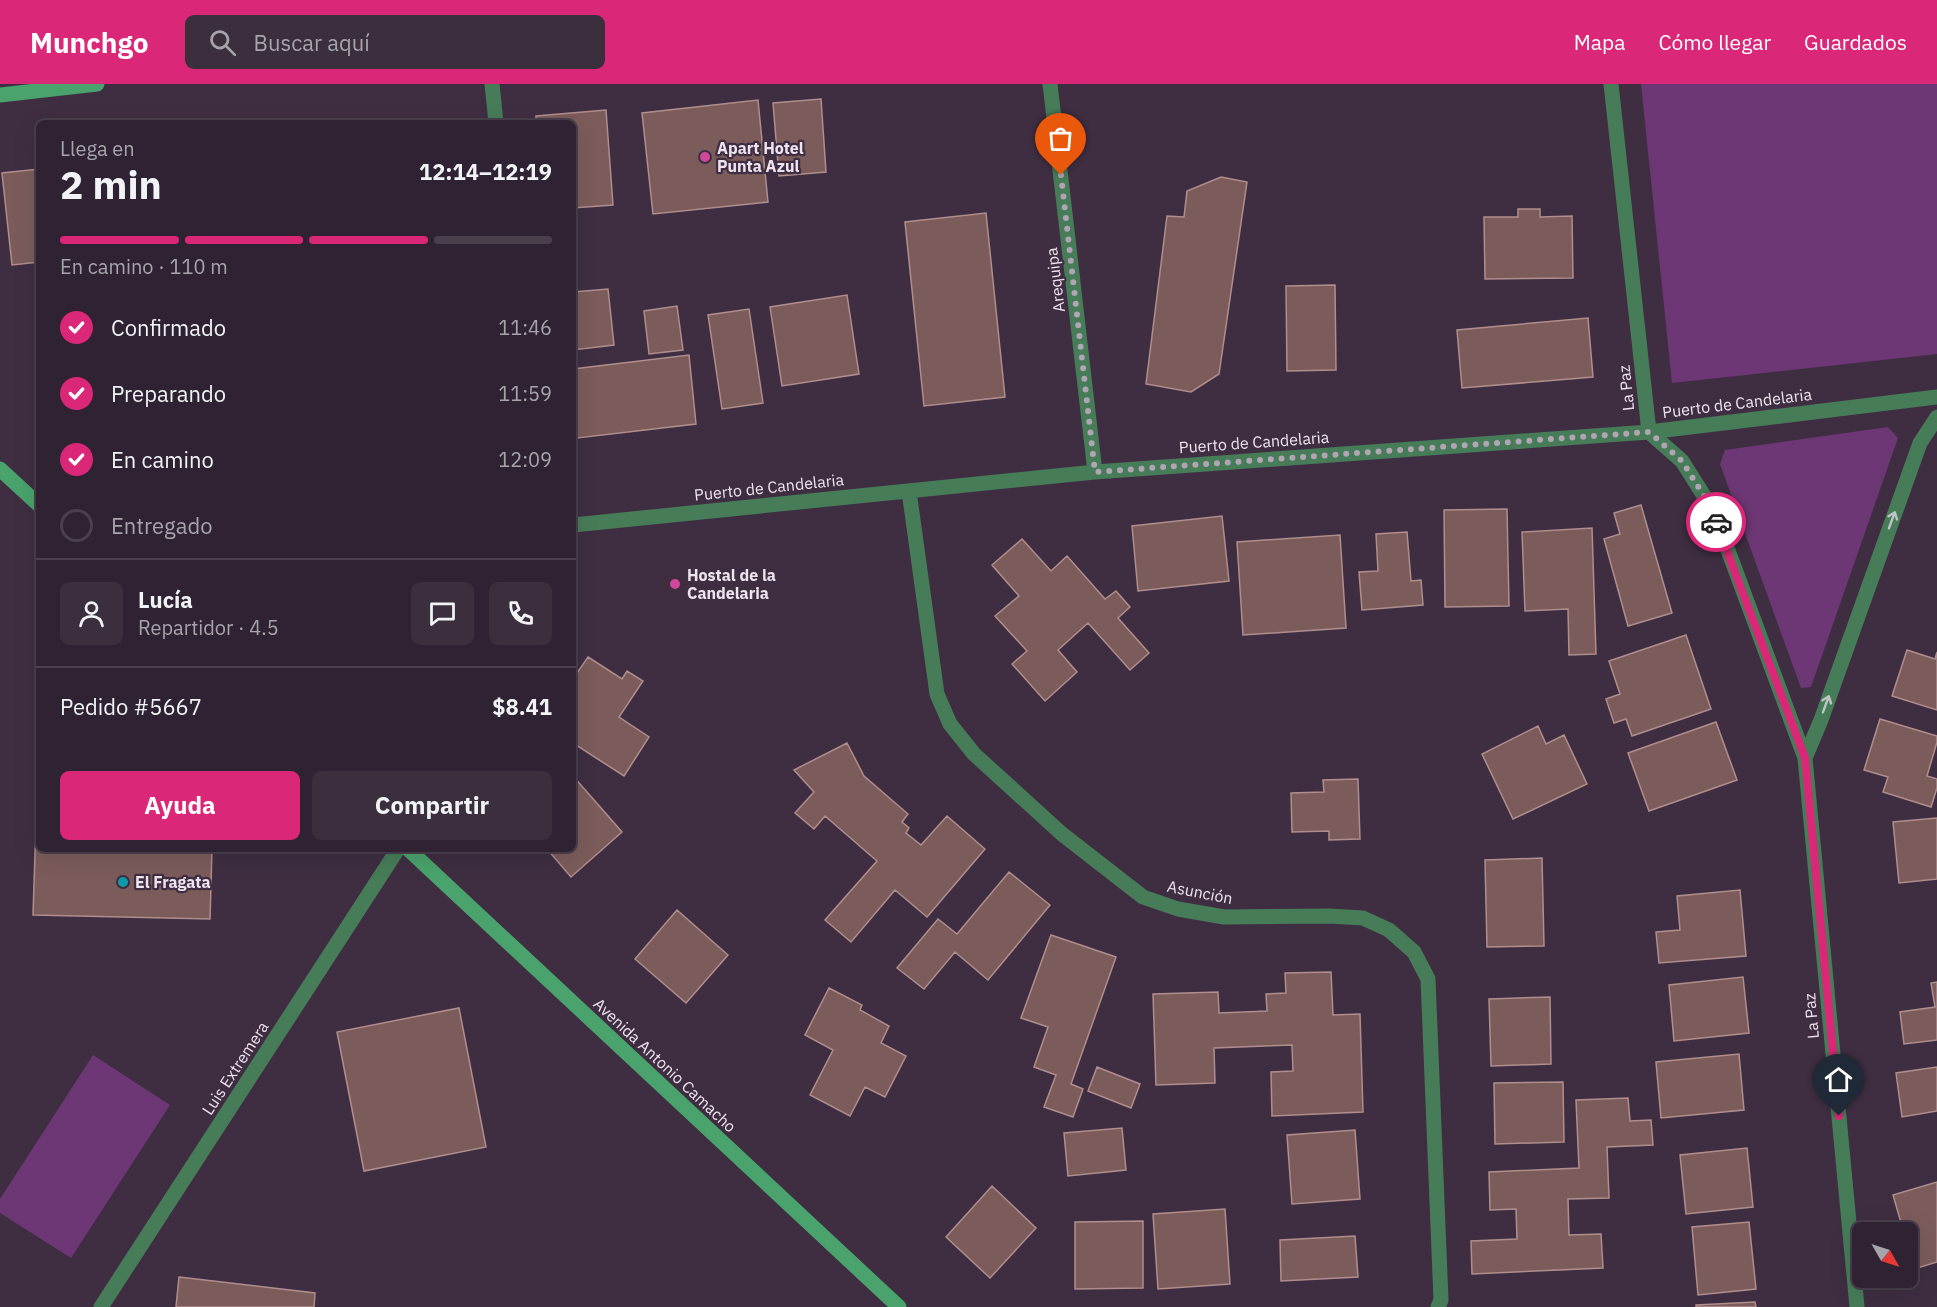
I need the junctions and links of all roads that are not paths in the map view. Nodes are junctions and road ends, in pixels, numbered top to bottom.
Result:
1 (97, 84) edge
2 (492, 84) edge
3 (1050, 84) edge
4 (1611, 84) edge
5 (0, 95) edge
6 (496, 120) edge
7 (1937, 397) edge
8 (1937, 417) edge
9 (1649, 432) junction
10 (0, 469) edge
11 (1095, 472) junction
12 (909, 490) junction
13 (36, 503) edge
14 (576, 525) edge
15 (1805, 758) junction
16 (396, 852) edge
17 (411, 852) edge
18 (101, 1307) edge
19 (899, 1307) edge
20 (1438, 1307) edge
21 (1857, 1307) edge

1 - 5 street
2 - 6 street
3 - 11 street, Arequipa
4 - 9 street, La Paz
7 - 9 street, Puerto de Candelaria
15 -> 8 street, La Paz
9 - 11 street, Puerto de Candelaria
9 - 15 street, La Paz
10 - 13 street
11 - 12 street, Puerto de Candelaria
12 - 14 street, Puerto de Candelaria
12 - 20 street, Asunción
15 - 21 street, La Paz
16 - 18 street, Luis Extremera
17 - 19 street, Avenida Antonio Camacho

